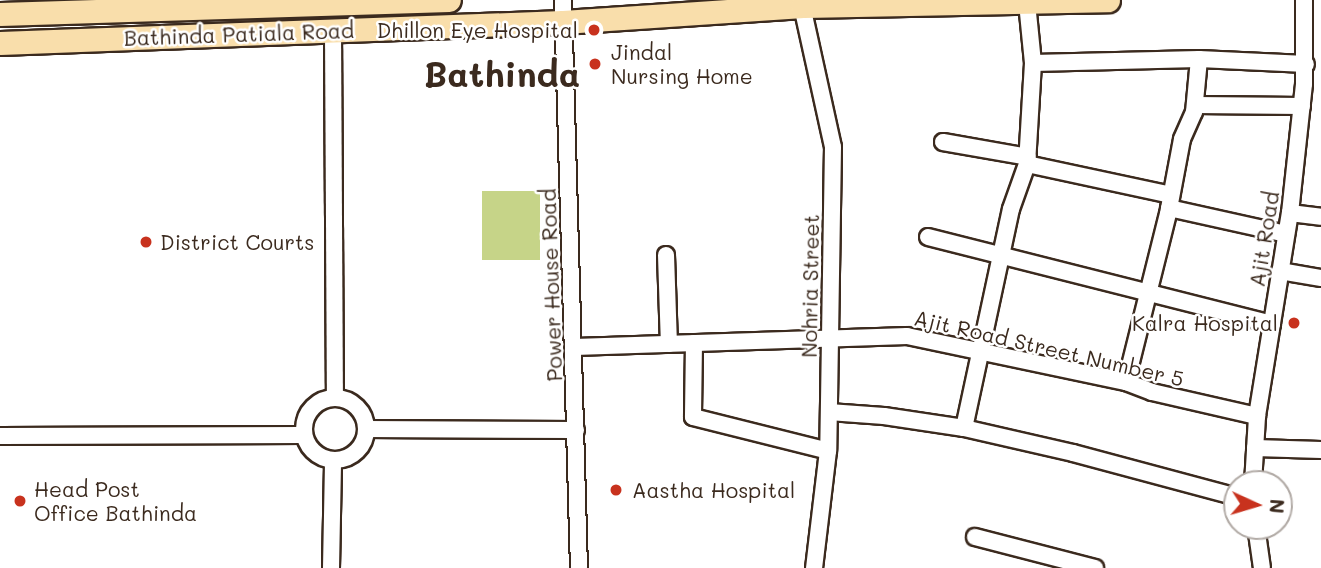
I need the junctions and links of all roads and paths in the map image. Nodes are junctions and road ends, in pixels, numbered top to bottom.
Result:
1 (449, 0) edge
2 (1108, 0) edge
3 (1304, 0) edge
4 (374, 1) edge
5 (302, 2) edge
6 (1027, 3) junction
7 (802, 6) junction
8 (563, 11) edge
9 (0, 14) edge
10 (333, 30) junction
11 (0, 43) edge
12 (1199, 59) junction
13 (1033, 63) junction
14 (1306, 64) junction
15 (1304, 84) junction
16 (1321, 88) edge
17 (1195, 104) junction
18 (1302, 107) junction
19 (943, 142) dead end
20 (1027, 161) junction
21 (1170, 201) junction
22 (1290, 213) junction
23 (1321, 217) edge
24 (1286, 234) junction
25 (928, 237) dead end
26 (1002, 254) junction
27 (666, 255) dead end
28 (1280, 271) junction
29 (1321, 278) edge
30 (1147, 291) junction
31 (1272, 324) junction
32 (830, 340) junction
33 (669, 344) junction
34 (695, 344) junction
35 (575, 347) junction
36 (981, 353) junction
37 (1126, 383) junction
38 (335, 397) junction
39 (829, 412) junction
40 (1256, 416) junction
41 (964, 428) junction
42 (366, 429) junction
43 (576, 430) junction
44 (304, 435) junction
45 (0, 436) edge
46 (1255, 448) junction
47 (1321, 450) edge
48 (828, 451) junction
49 (333, 460) junction
50 (1254, 470) edge
51 (1223, 493) edge
52 (975, 537) dead end
53 (1257, 540) edge
54 (331, 568) edge
55 (579, 568) edge
56 (814, 568) edge
57 (1095, 568) edge
58 (1262, 568) edge

1 - 4 highway
2 - 6 highway, Bathinda Patiala Road
3 - 14 street, Ajit Road
4 - 5 highway
5 - 9 highway
6 - 7 highway, Bathinda Patiala Road
6 - 13 street
7 - 8 highway, Bathinda Patiala Road
7 - 32 street, Nohria Street
8 - 10 highway, Bathinda Patiala Road
8 - 35 street, Power House Road
10 - 11 highway, Bathinda Patiala Road
10 - 38 street
12 - 13 street
12 - 14 street
12 - 17 street
13 - 20 street
14 - 15 street, Ajit Road
15 - 16 street
15 - 18 street, Ajit Road
17 - 18 street
17 - 21 street
18 - 22 street, Ajit Road
19 - 20 street
20 - 21 street
20 - 26 street
21 - 24 street
21 - 30 street
22 - 23 street
22 - 24 street, Ajit Road
24 - 28 street, Ajit Road
25 - 26 street
26 - 30 street
26 - 36 street
27 - 33 street
28 - 29 street
28 - 31 street, Ajit Road
30 - 31 street
30 - 37 street
31 - 40 street, Ajit Road
32 - 34 street, Ajit Road Street Number 5
32 - 36 street, Ajit Road Street Number 5
32 - 39 street, Nohria Street
33 - 34 street, Ajit Road Street Number 5
33 - 35 street, Ajit Road Street Number 5
34 - 48 street
35 - 43 street, Power House Road
36 - 37 street, Ajit Road Street Number 5
36 - 41 street
37 - 40 street, Ajit Road Street Number 5
38 - 42 street
38 - 44 street
39 - 41 street
39 - 48 street, Nohria Street
40 - 46 street, Ajit Road
41 - 51 street
42 - 43 street
42 - 49 street
43 - 55 street, Power House Road
44 - 45 street
44 - 49 street
46 - 47 street
46 - 50 street, Ajit Road
48 - 56 street, Nohria Street
49 - 54 street
52 - 57 street
53 - 58 street

